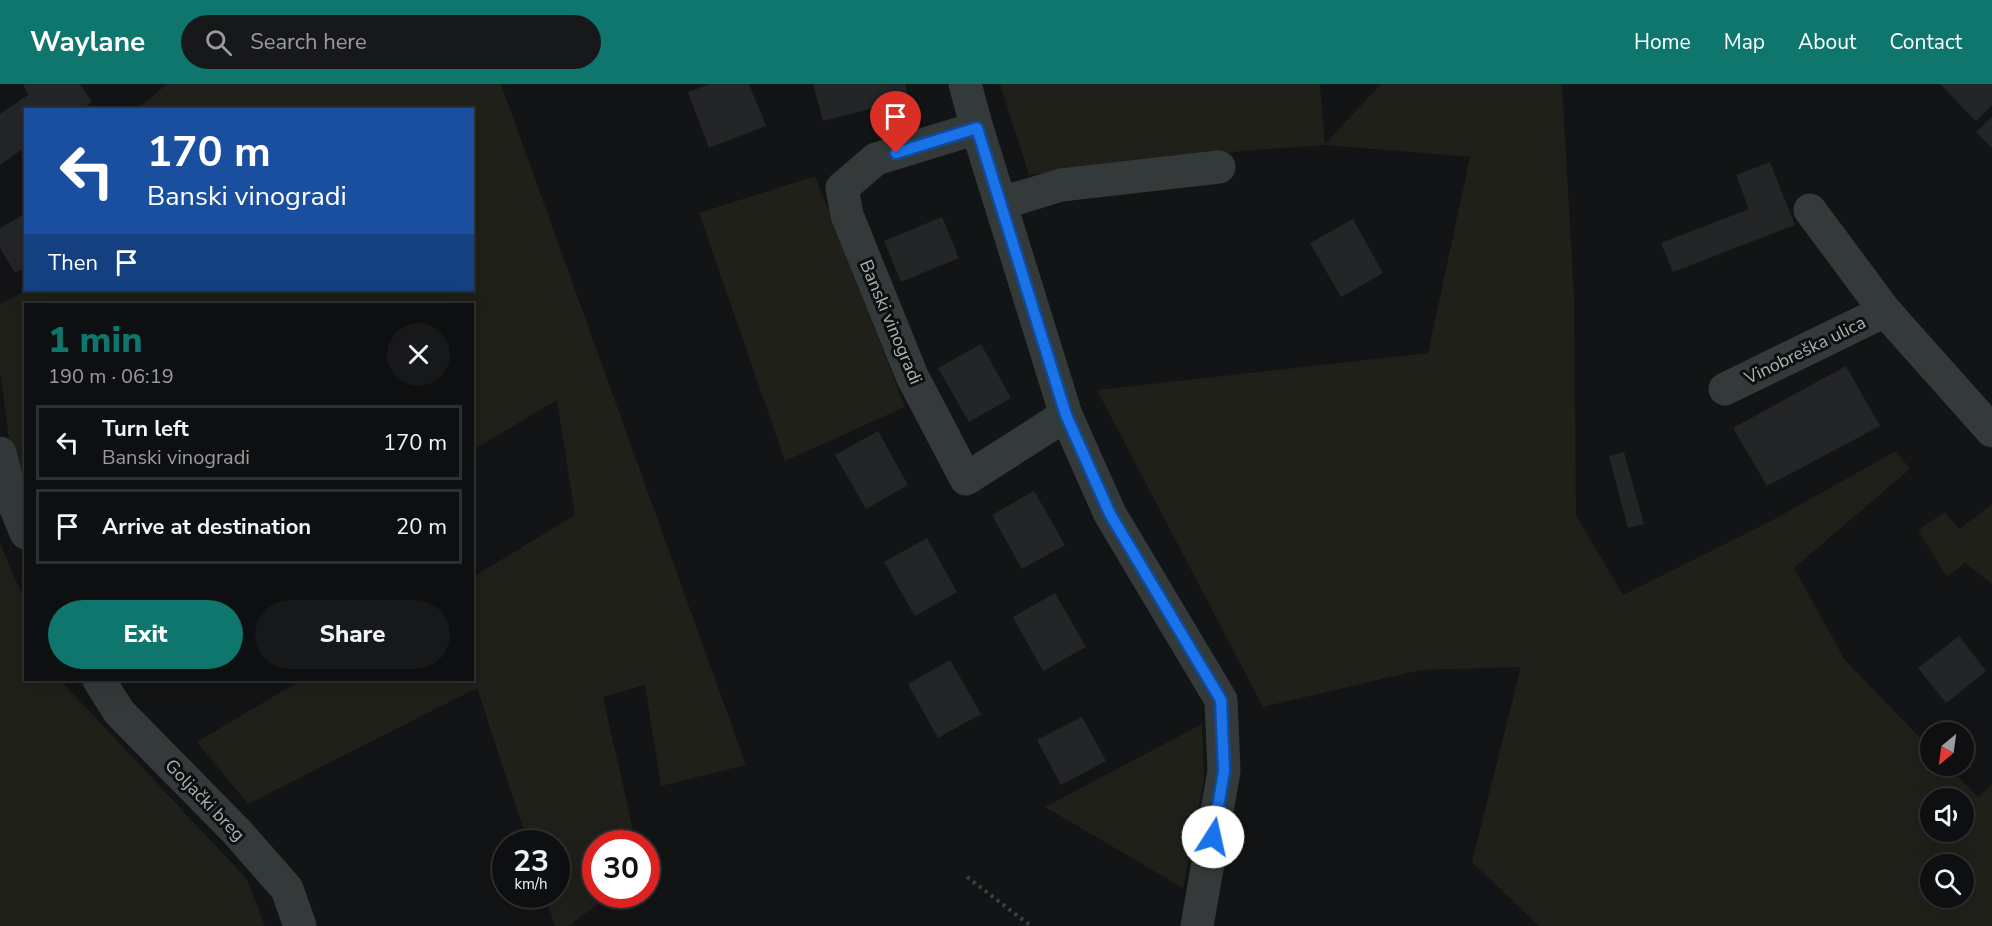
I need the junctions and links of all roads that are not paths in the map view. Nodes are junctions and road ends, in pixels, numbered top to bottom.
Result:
1 (965, 84) edge
2 (977, 128) junction
3 (1219, 167) dead end
4 (1002, 203) junction
5 (1810, 210) dead end
6 (1885, 311) junction
7 (1725, 389) dead end
8 (1066, 415) junction
9 (1992, 431) edge
10 (0, 453) edge
11 (24, 527) edge
12 (100, 681) edge
13 (300, 926) edge
14 (1197, 926) edge

1 - 2 street
2 - 4 street
2 - 8 street, Banski vinogradi
3 - 4 street
4 - 8 street
5 - 6 street, Vinobreška ulica
6 - 7 street, Vinobreška ulica
6 - 9 street, Vinobreška ulica
8 - 14 street
10 - 11 street
12 - 13 street, Goljački breg

